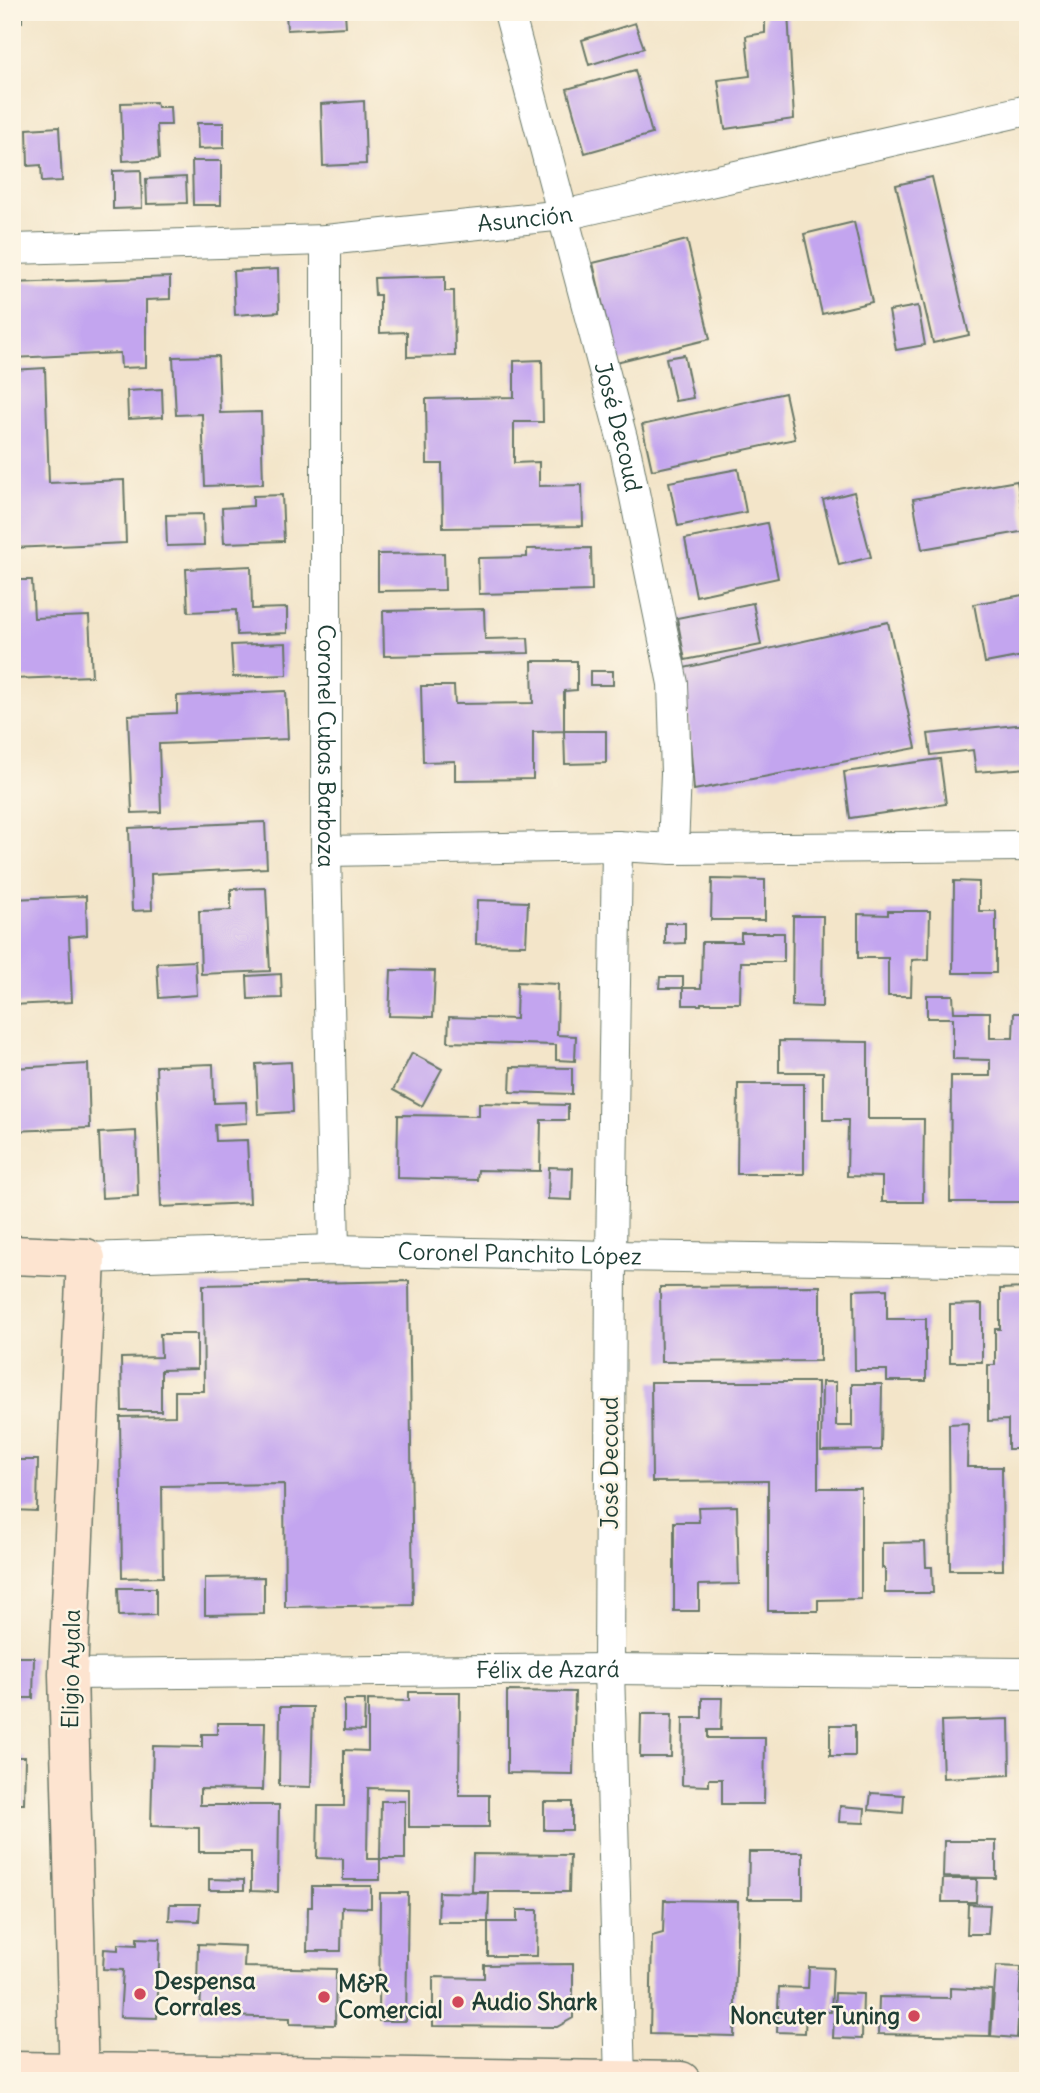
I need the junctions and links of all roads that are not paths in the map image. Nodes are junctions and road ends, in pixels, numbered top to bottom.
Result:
1 (509, 12) edge
2 (1028, 110) edge
3 (564, 215) junction
4 (326, 240) junction
5 (12, 249) edge
6 (617, 846) junction
7 (1028, 846) edge
8 (673, 849) junction
9 (326, 851) junction
10 (334, 1250) junction
11 (12, 1255) edge
12 (611, 1256) junction
13 (86, 1258) junction
14 (1028, 1262) edge
15 (610, 1669) junction
16 (1028, 1673) edge
17 (68, 1674) junction
18 (12, 2071) edge
19 (79, 2076) edge
20 (620, 2080) edge
21 (681, 2081) edge

1 - 3 street, José Decoud
2 - 3 street, Asunción
3 - 4 street, Asunción
3 - 8 street, José Decoud
4 - 5 street, Asunción
4 - 9 street, Coronel Cubas Barboza
6 - 8 street
6 - 9 street
6 - 12 street, José Decoud
7 - 8 street
9 - 10 street, Coronel Cubas Barboza
10 - 12 street, Coronel Panchito López
10 - 13 street, Coronel Panchito López
11 - 13 street, Coronel Panchito López
12 - 14 street, Coronel Panchito López
12 - 15 street, José Decoud
13 - 17 street, Eligio Ayala
15 - 16 street, Félix de Azará
15 - 17 street, Félix de Azará
15 - 20 street, José Decoud
17 - 19 street, Eligio Ayala
18 - 19 street
19 - 20 street
20 - 21 street

